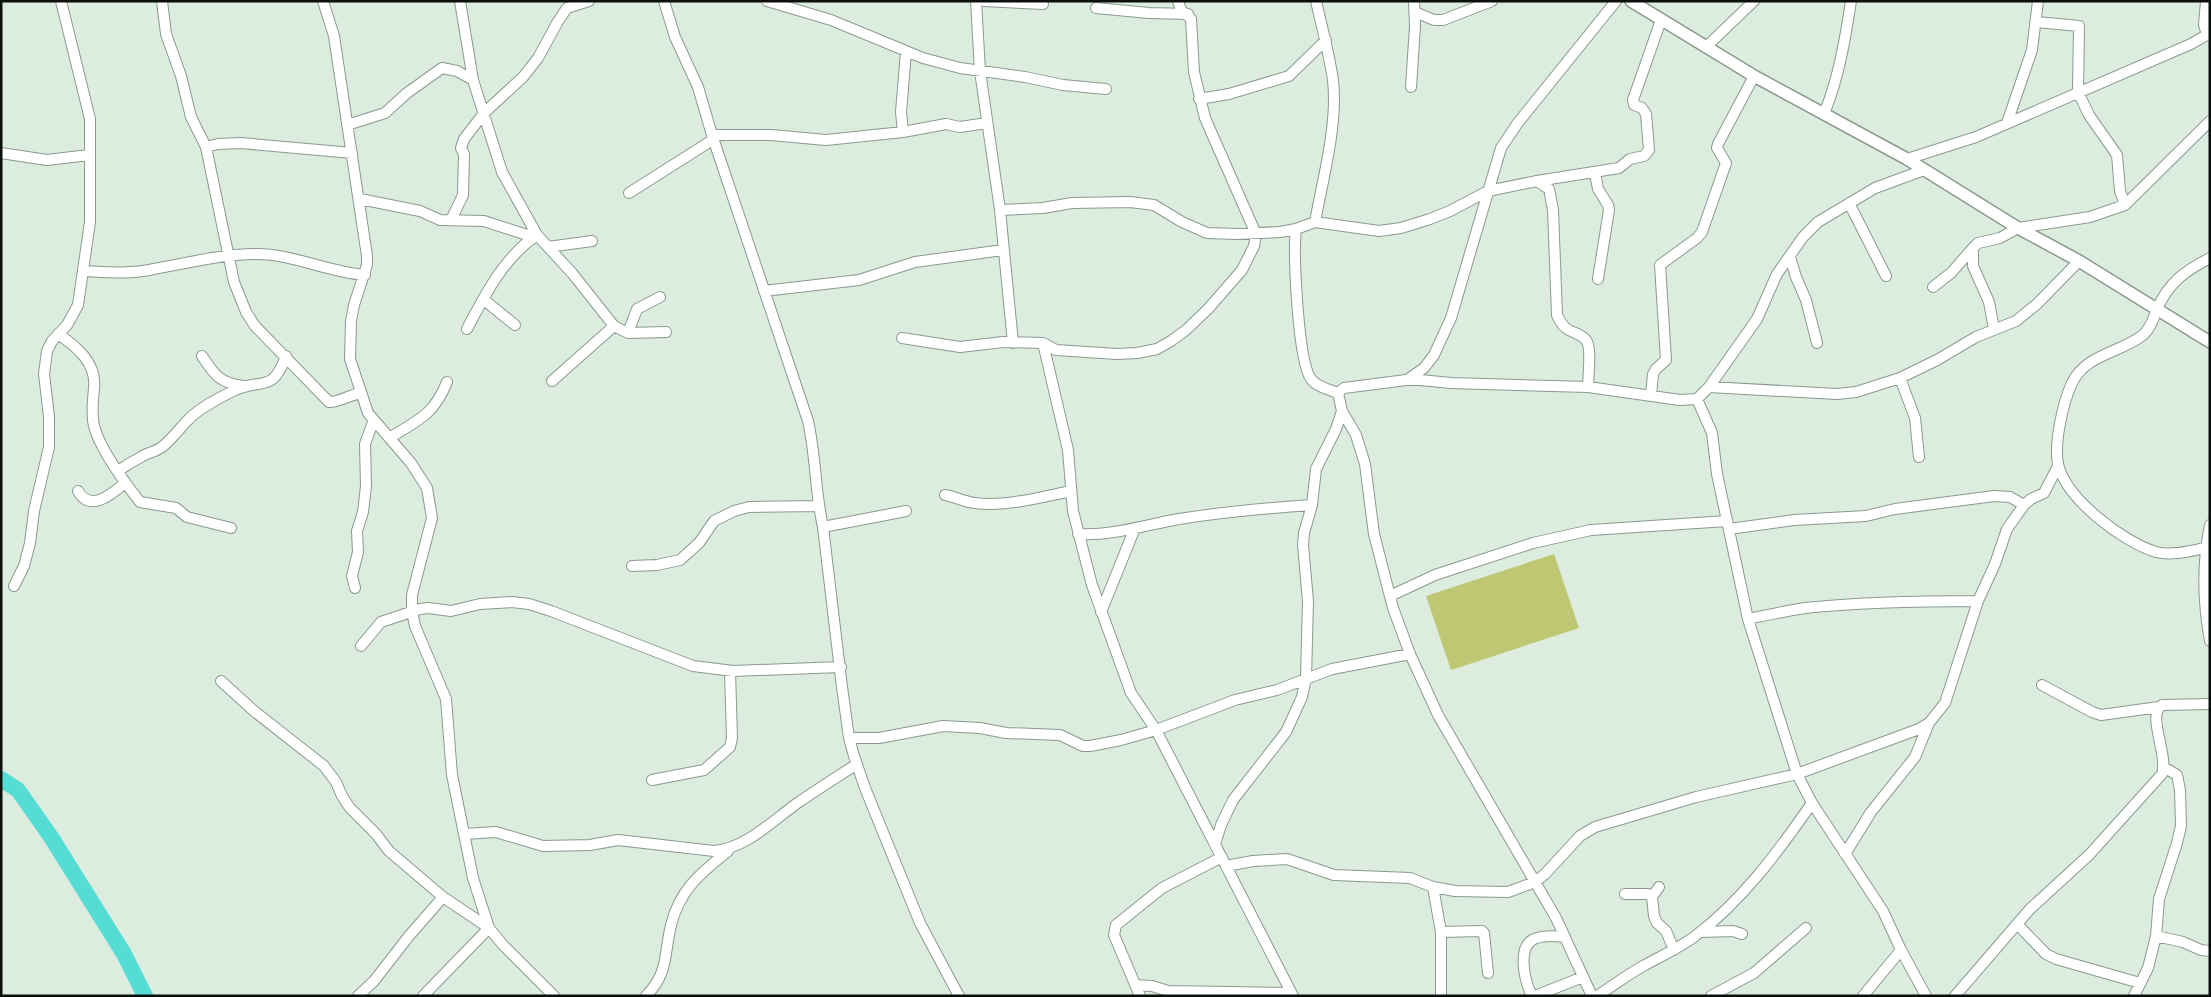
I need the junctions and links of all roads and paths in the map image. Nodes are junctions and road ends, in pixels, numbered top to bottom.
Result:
1 (61, 1) edge
2 (162, 1) edge
3 (323, 1) edge
4 (460, 1) edge
5 (589, 1) edge
6 (664, 1) edge
7 (767, 1) edge
8 (976, 1) edge
9 (984, 1) edge
10 (1178, 1) edge
11 (1316, 1) edge
12 (1492, 1) edge
13 (1616, 1) edge
14 (1631, 1) edge
15 (1754, 1) edge
16 (1852, 1) edge
17 (2038, 1) edge
18 (2206, 1) edge
19 (1042, 4) dead end
20 (1415, 7) edge
21 (1096, 8) dead end
22 (1188, 14) junction
23 (1661, 20) junction
24 (2036, 22) junction
25 (2208, 34) edge
26 (1326, 40) junction
27 (1706, 47) junction
28 (906, 52) junction
29 (980, 71) junction
30 (1754, 76) junction
31 (473, 80) junction
32 (1411, 87) dead end
33 (1106, 89) dead end
34 (2078, 92) junction
35 (1199, 100) junction
36 (484, 114) junction
37 (1824, 114) junction
38 (2210, 121) edge
39 (987, 123) junction
40 (2007, 123) junction
41 (347, 125) junction
42 (903, 132) junction
43 (713, 137) junction
44 (206, 147) junction
45 (352, 152) junction
46 (1, 153) edge
47 (89, 155) junction
48 (1907, 159) junction
49 (1924, 170) junction
50 (1595, 173) junction
51 (1537, 181) junction
52 (1488, 191) junction
53 (629, 193) dead end
54 (360, 199) junction
55 (1849, 203) junction
56 (2125, 205) junction
57 (1000, 210) junction
58 (451, 220) junction
59 (1315, 222) junction
60 (2018, 228) junction
61 (1296, 229) junction
62 (1256, 234) junction
63 (537, 235) junction
64 (592, 241) dead end
65 (548, 247) junction
66 (1973, 248) junction
67 (1003, 250) junction
68 (228, 256) junction
69 (1790, 257) junction
70 (2210, 258) edge
71 (2079, 261) junction
72 (84, 271) junction
73 (365, 275) junction
74 (1886, 276) dead end
75 (1598, 279) dead end
76 (1933, 287) dead end
77 (764, 291) junction
78 (660, 297) dead end
79 (483, 299) junction
80 (2158, 308) junction
81 (514, 325) dead end
82 (614, 326) junction
83 (467, 329) dead end
84 (1994, 329) junction
85 (666, 332) dead end
86 (628, 333) junction
87 (58, 334) junction
88 (902, 338) dead end
89 (1013, 342) junction
90 (2210, 342) edge
91 (1043, 343) junction
92 (1817, 343) dead end
93 (202, 356) dead end
94 (286, 356) junction
95 (1900, 378) junction
96 (1406, 380) junction
97 (552, 381) dead end
98 (447, 382) dead end
99 (245, 386) junction
100 (1588, 387) junction
101 (1708, 387) junction
102 (360, 393) junction
103 (1338, 394) junction
104 (1652, 395) junction
105 (1697, 399) junction
106 (1342, 411) junction
107 (373, 422) junction
108 (389, 438) junction
109 (1919, 457) dead end
110 (2058, 466) junction
111 (118, 471) junction
112 (125, 483) junction
113 (78, 491) dead end
114 (1071, 491) junction
115 (945, 495) dead end
116 (1312, 505) junction
117 (2024, 505) junction
118 (818, 506) junction
119 (906, 511) dead end
120 (1728, 525) junction
121 (2210, 525) edge
122 (231, 528) dead end
123 (823, 528) junction
124 (1135, 528) junction
125 (1078, 534) junction
126 (2208, 538) edge
127 (2205, 548) junction
128 (632, 566) dead end
129 (14, 586) dead end
130 (355, 588) dead end
131 (1390, 596) junction
132 (1978, 601) junction
133 (412, 611) junction
134 (1101, 612) junction
135 (1748, 619) junction
136 (2210, 641) edge
137 (361, 646) dead end
138 (1410, 654) junction
139 (841, 667) junction
140 (730, 671) junction
141 (1306, 678) junction
142 (221, 681) dead end
143 (2042, 685) dead end
144 (2210, 704) edge
145 (2159, 707) junction
146 (1929, 723) junction
147 (1156, 730) junction
148 (849, 738) junction
149 (857, 764) junction
150 (2164, 768) junction
151 (1797, 774) junction
152 (652, 780) dead end
153 (1812, 803) junction
154 (464, 834) junction
155 (1215, 844) junction
156 (729, 850) junction
157 (1845, 854) junction
158 (1224, 862) junction
159 (1534, 882) junction
160 (1433, 887) junction
161 (1659, 887) dead end
162 (1625, 894) dead end
163 (443, 897) junction
164 (1652, 897) junction
165 (2017, 924) junction
166 (489, 928) junction
167 (1806, 928) dead end
168 (1441, 932) junction
169 (1701, 932) junction
170 (1742, 934) dead end
171 (2156, 936) junction
172 (1565, 937) junction
173 (1674, 950) junction
174 (1901, 950) junction
175 (2210, 951) edge
176 (1488, 973) dead end
177 (1583, 977) junction
178 (2140, 984) junction
179 (1135, 985) junction
180 (1292, 994) edge
181 (1713, 995) edge
182 (358, 996) edge
183 (423, 996) edge
184 (554, 996) edge
185 (646, 996) edge
186 (959, 996) edge
187 (1140, 996) edge
188 (1441, 996) edge
189 (1534, 996) edge
190 (1592, 996) edge
191 (1597, 996) edge
192 (1863, 996) edge
193 (1926, 996) edge
194 (1955, 996) edge
195 (2134, 996) edge

1 - 47 street
2 - 44 street
3 - 41 street
4 - 31 street
5 - 36 street
6 - 43 street
7 - 28 street
8 - 29 street
9 - 19 street
10 - 22 street
11 - 26 street
12 - 20 street
13 - 52 street
14 - 23 street
15 - 27 street
16 - 37 street
17 - 24 street
18 - 25 street
20 - 32 street
21 - 22 street
22 - 35 street
23 - 27 street
23 - 50 street
24 - 34 street
24 - 40 street
25 - 34 street
26 - 35 street
26 - 59 street
27 - 30 street
28 - 29 street
28 - 42 street
29 - 33 street
29 - 39 street
30 - 37 street
30 - 104 street
31 - 36 street
31 - 41 street
34 - 40 street
34 - 56 street
35 - 62 street
36 - 58 street
36 - 63 street
37 - 48 street
38 - 56 street
39 - 42 street
39 - 57 street
40 - 48 street
41 - 45 street
42 - 43 street
43 - 53 street
43 - 77 street
44 - 45 street
44 - 68 street
45 - 54 street
46 - 47 street
47 - 72 street
48 - 49 street
49 - 55 street
49 - 60 street
50 - 51 street
50 - 75 street
51 - 52 street
51 - 100 street
52 - 59 street
52 - 96 street
54 - 58 street
54 - 73 street
55 - 69 street
55 - 74 street
56 - 60 street
57 - 62 street
57 - 67 street
58 - 63 street
59 - 61 street
60 - 66 street
60 - 71 street
61 - 62 street
61 - 103 street
62 - 91 street
63 - 65 street
63 - 79 street
64 - 65 street
65 - 82 street
66 - 76 street
66 - 84 street
67 - 77 street
67 - 89 street
68 - 72 street
68 - 73 street
68 - 94 street
69 - 92 street
69 - 101 street
70 - 80 street
71 - 80 street
71 - 84 street
72 - 87 street
73 - 102 street
77 - 118 street
78 - 86 street
79 - 81 street
79 - 83 street
80 - 90 street
80 - 110 street
82 - 86 street
82 - 97 street
84 - 95 street
85 - 86 street
87 - 111 street
87 - 129 street
88 - 89 street
89 - 91 street
91 - 114 street
93 - 99 street
94 - 99 street
94 - 102 street
95 - 101 street
95 - 109 street
96 - 100 street
96 - 103 street
98 - 108 street
99 - 111 street
100 - 104 street
101 - 105 street
102 - 107 street
103 - 106 street
104 - 105 street
105 - 120 street
106 - 116 street
106 - 131 street
107 - 108 street
107 - 130 street
108 - 133 street
110 - 117 street
110 - 127 street
111 - 112 street
112 - 113 street
112 - 122 street
114 - 115 street
114 - 125 street
116 - 124 street
116 - 141 street
117 - 120 street
117 - 132 street
118 - 123 street
118 - 128 street
119 - 123 street
120 - 131 street
120 - 135 street
121 - 126 street
123 - 139 street
124 - 125 street
124 - 134 street
125 - 134 street
126 - 127 street
127 - 136 street
131 - 138 street
132 - 135 street
132 - 146 street
133 - 137 street
133 - 140 street
133 - 154 street
134 - 147 street
135 - 151 street
138 - 141 street
138 - 159 street
139 - 140 street
139 - 148 street
140 - 152 street
141 - 147 street
141 - 155 street
142 - 163 street
143 - 145 street
144 - 145 street
145 - 150 street
146 - 151 street
146 - 157 street
147 - 148 street
147 - 155 street
148 - 149 street
149 - 156 street
149 - 186 street
150 - 165 street
150 - 171 street
151 - 153 street
151 - 159 street
153 - 157 street
153 - 169 street
154 - 156 street
154 - 166 street
155 - 158 street
156 - 185 street
157 - 174 street
158 - 160 street
158 - 179 street
158 - 180 street
159 - 160 street
159 - 172 street
160 - 168 street
161 - 164 street
162 - 164 street
163 - 166 street
163 - 182 street
164 - 173 street
165 - 178 street
165 - 194 street
166 - 183 street
166 - 184 street
167 - 181 street
168 - 176 street
168 - 188 street
169 - 170 street
169 - 173 street
171 - 175 street
171 - 178 street
172 - 177 street
172 - 189 street
173 - 191 street
174 - 192 street
174 - 193 street
177 - 189 street
177 - 190 street
178 - 195 street
179 - 180 street
179 - 187 street

